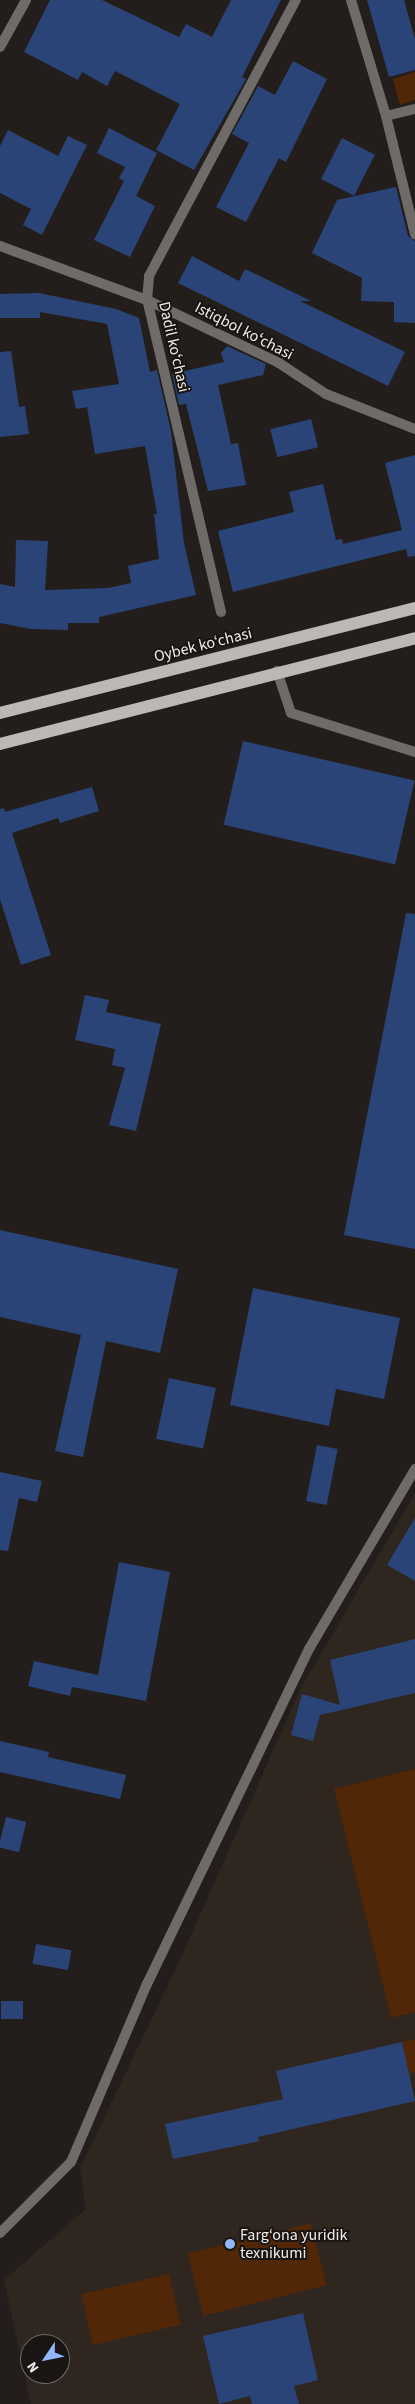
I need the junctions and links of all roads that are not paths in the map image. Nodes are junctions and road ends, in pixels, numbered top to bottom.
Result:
1 (26, 0) edge
2 (296, 0) edge
3 (351, 0) edge
4 (0, 47) edge
5 (415, 109) edge
6 (386, 116) junction
7 (415, 234) edge
8 (0, 246) edge
9 (146, 300) junction
10 (415, 429) edge
11 (415, 608) edge
12 (220, 612) dead end
13 (415, 638) edge
14 (277, 671) junction
15 (0, 714) edge
16 (0, 744) edge
17 (415, 752) edge
18 (415, 1469) edge
19 (0, 2233) edge

1 - 4 street
2 - 9 street, Dadil koʻchasi
3 - 6 street
5 - 6 street
6 - 7 street
8 - 9 street, Istiqbol koʻchasi
9 - 10 street, Istiqbol koʻchasi
9 - 12 street, Dadil koʻchasi
11 - 15 main road, Oybek ko‘chasi
13 - 14 main road
14 - 16 main road
14 - 17 street
18 - 19 street

